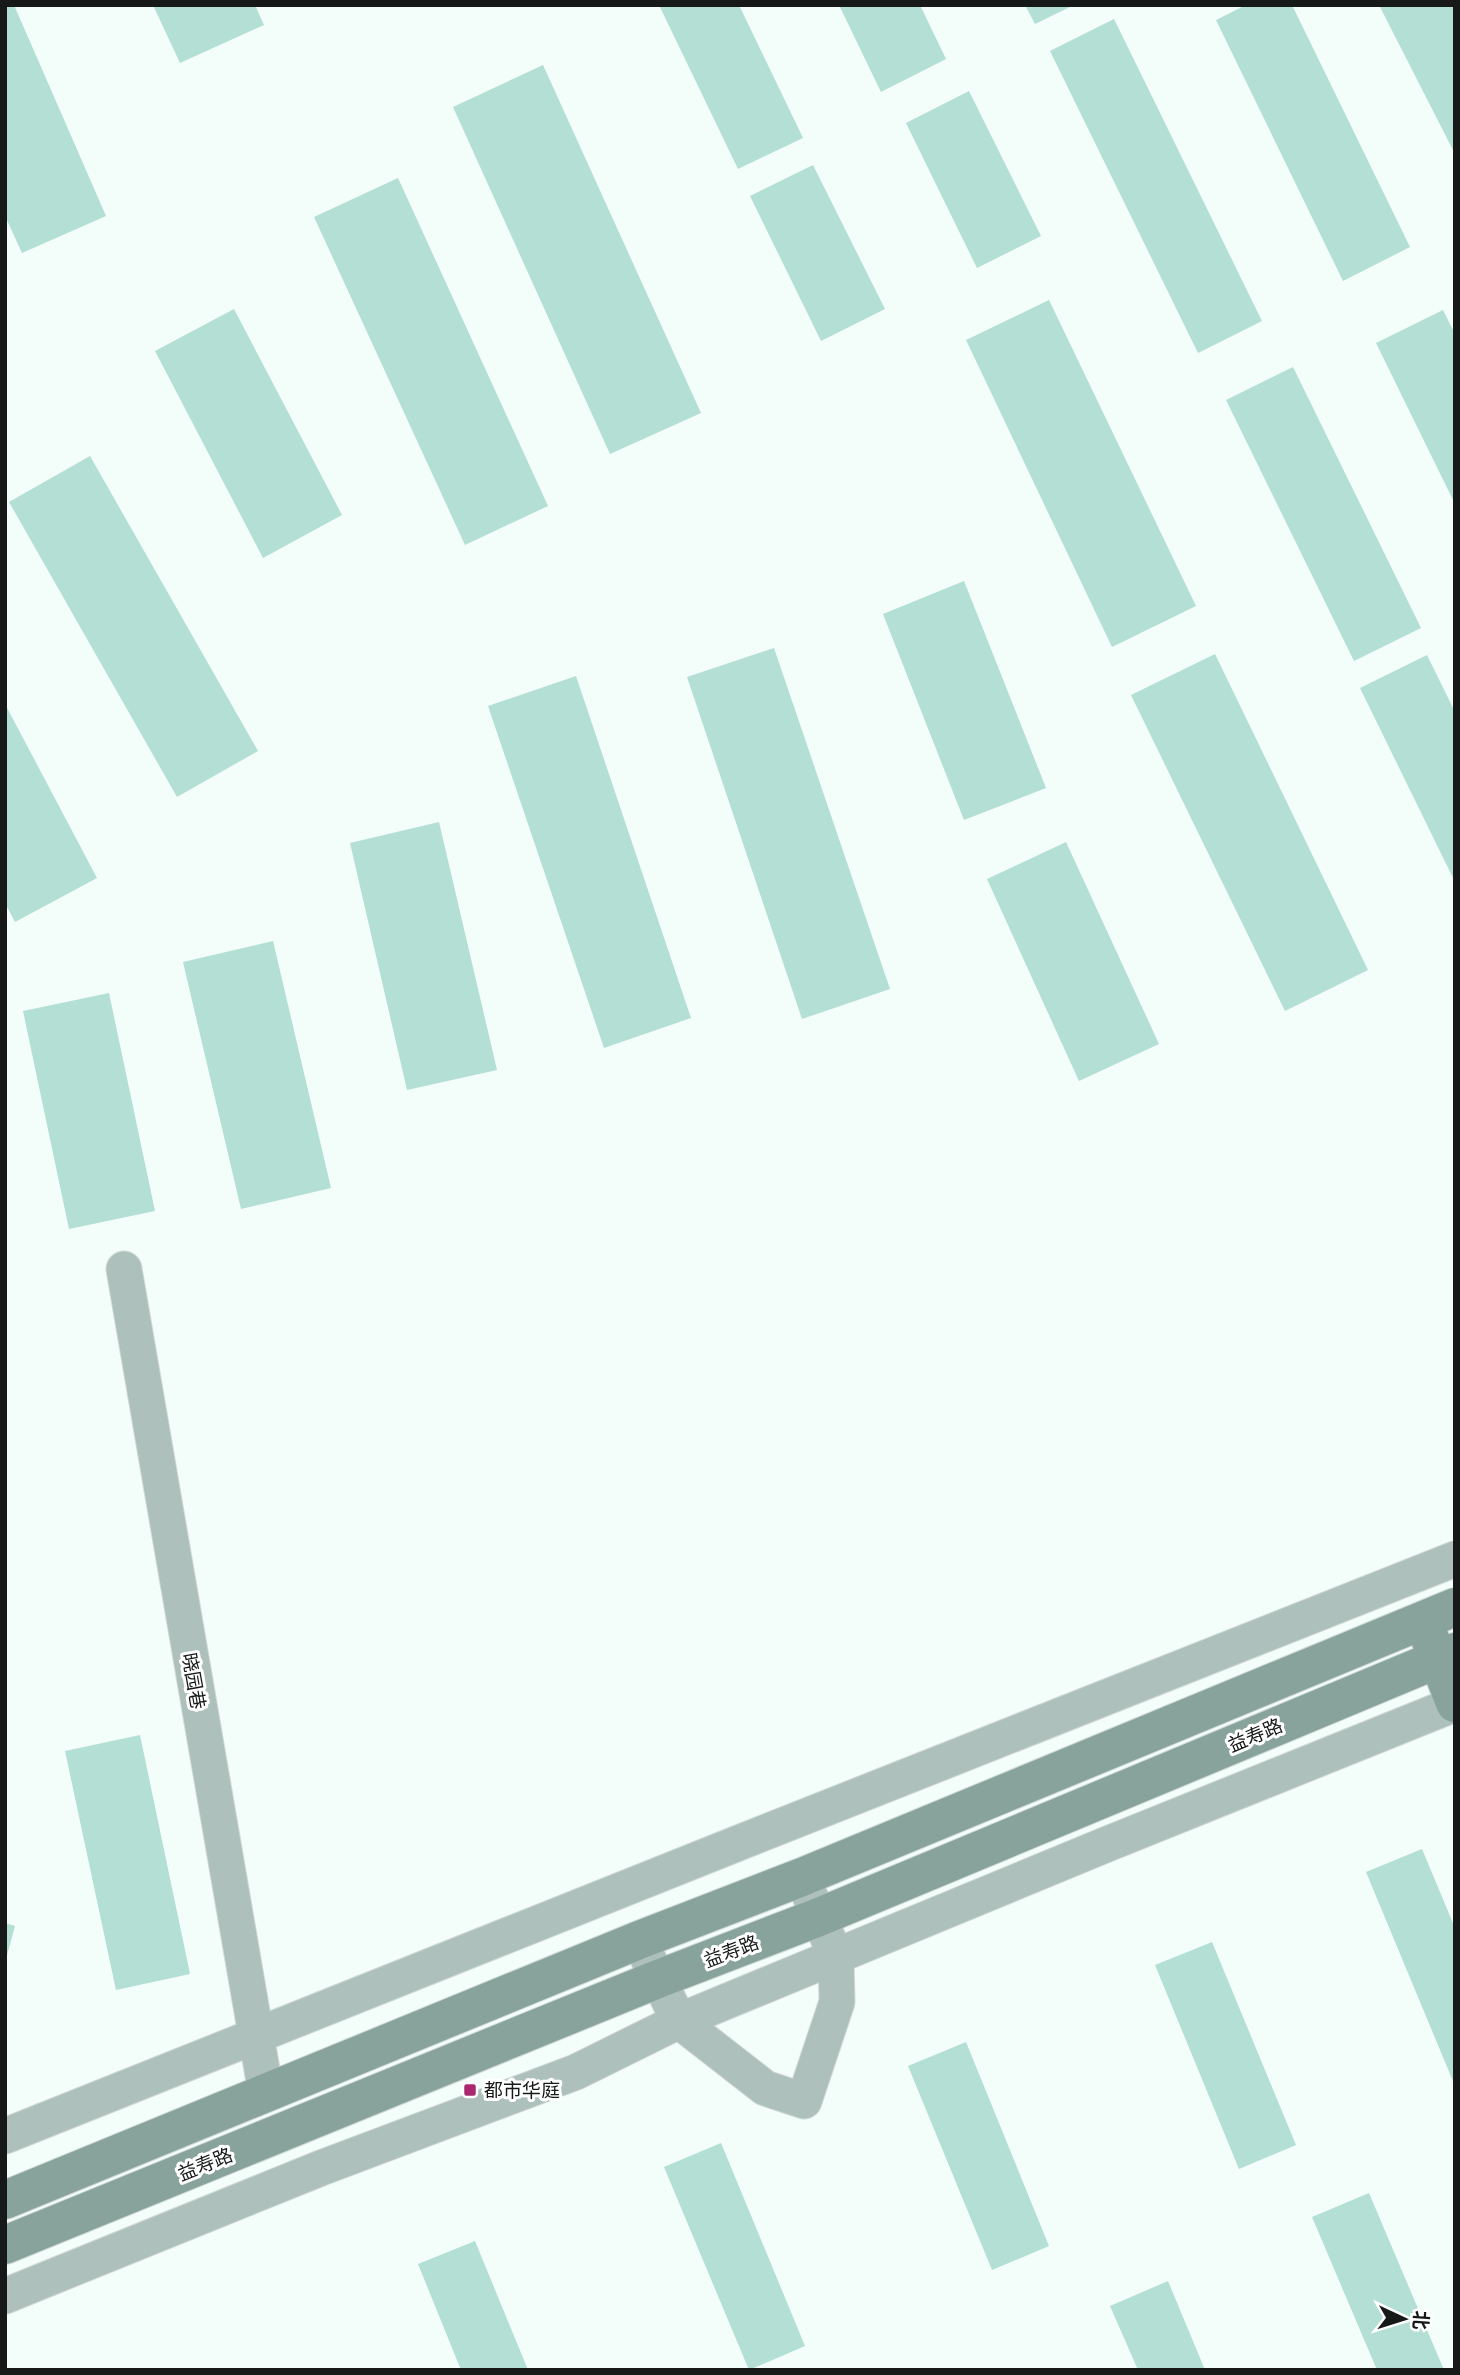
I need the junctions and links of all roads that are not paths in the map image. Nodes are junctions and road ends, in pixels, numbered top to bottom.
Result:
1 (124, 1269) dead end
2 (1455, 1559) edge
3 (1438, 1613) edge
4 (1447, 1655) edge
5 (1455, 1704) edge
6 (802, 1877) junction
7 (819, 1917) junction
8 (639, 1940) junction
9 (836, 1956) junction
10 (658, 1979) junction
11 (679, 2021) junction
12 (255, 2036) junction
13 (266, 2093) junction
14 (5, 2136) edge
15 (5, 2200) edge
16 (5, 2245) edge
17 (5, 2297) edge

1 - 12 street, 晓园巷
2 - 12 street
3 - 4 main road
3 - 6 main road
4 - 5 main road
4 - 7 main road, 益寿路
5 - 9 street
6 - 7 street
6 - 8 main road
7 - 9 street
7 - 10 main road, 益寿路
8 - 10 street
8 - 13 main road
9 - 11 street
9 - 11 street
10 - 11 street
10 - 16 main road, 益寿路
11 - 17 street
12 - 13 street, 晓园巷
12 - 14 street
13 - 15 main road

